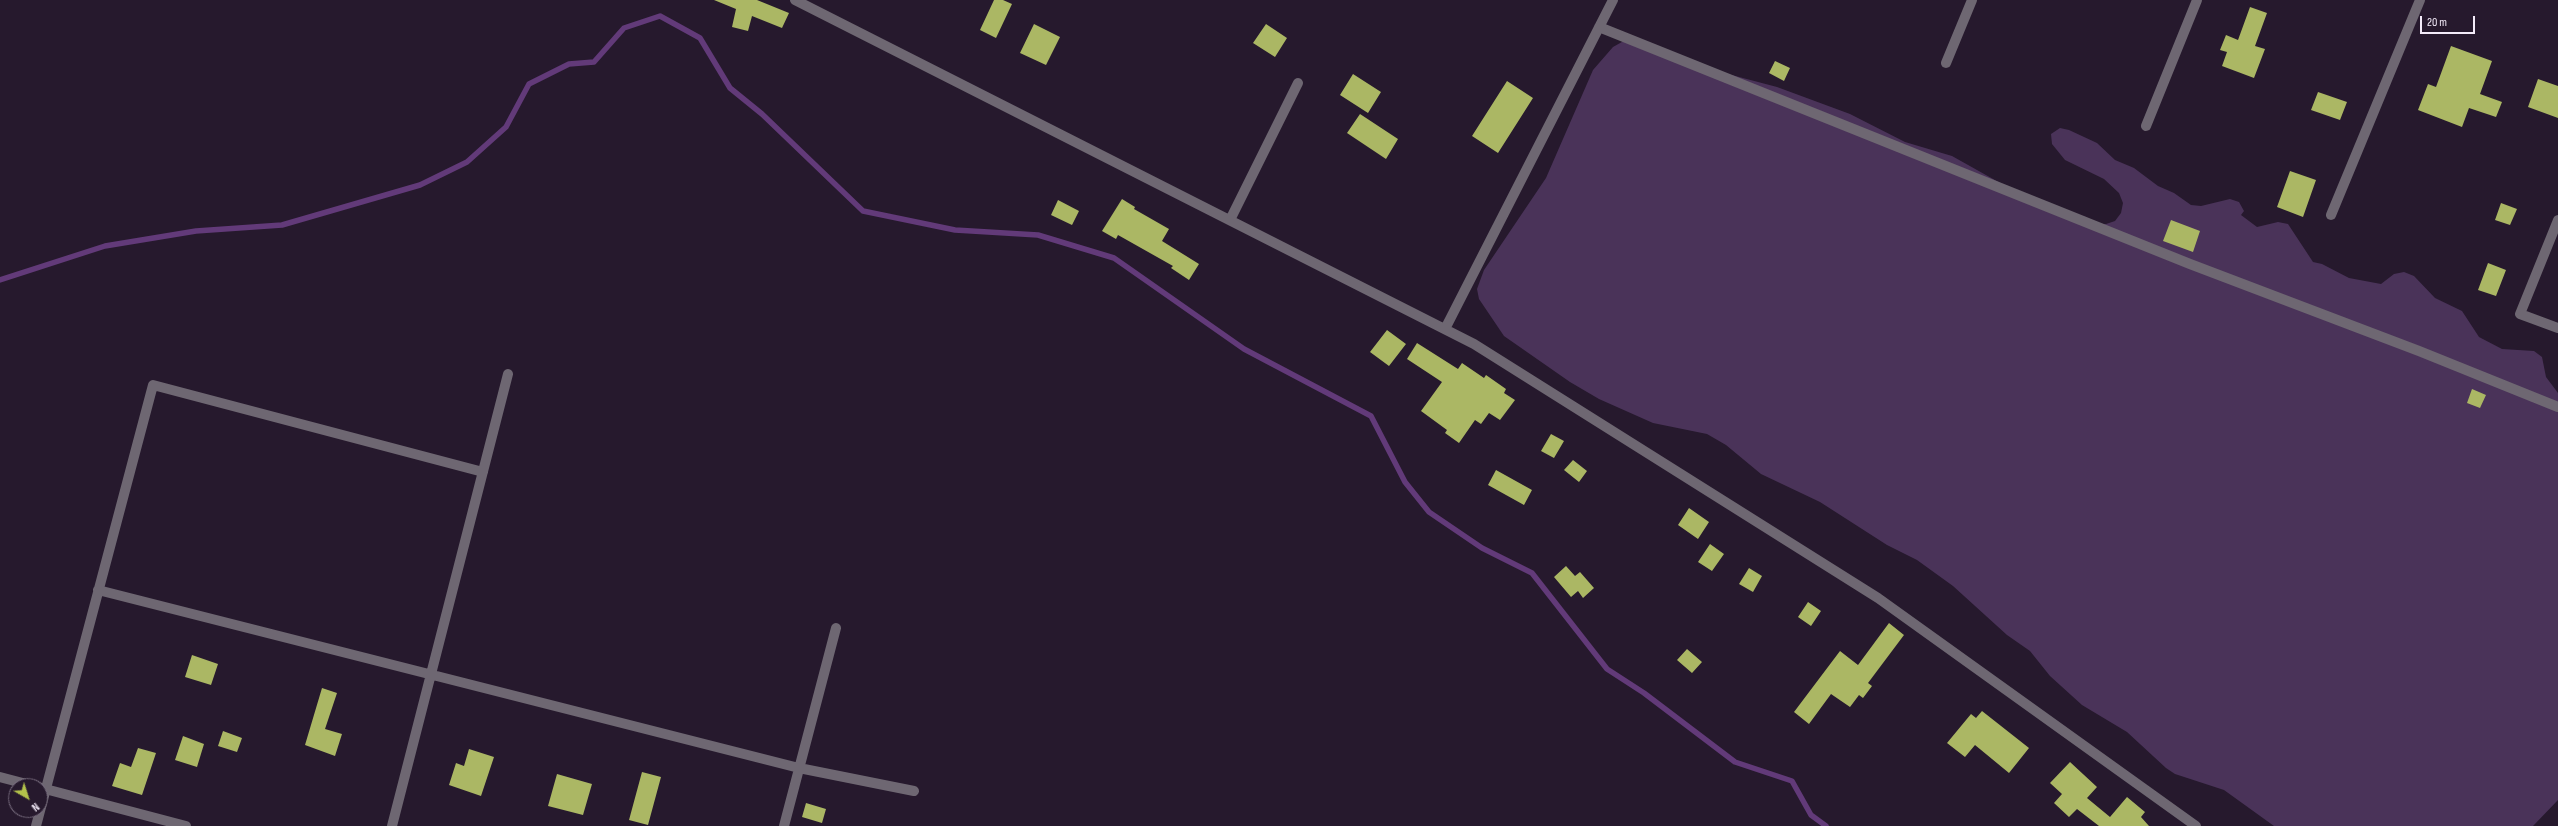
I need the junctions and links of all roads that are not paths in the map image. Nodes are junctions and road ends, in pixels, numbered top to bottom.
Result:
1 (795, 0) edge
2 (1613, 0) edge
3 (1972, 0) edge
4 (2196, 0) edge
5 (2420, 0) edge
6 (1599, 26) junction
7 (1946, 63) dead end
8 (1298, 83) dead end
9 (2146, 126) dead end
10 (2331, 215) dead end
11 (1230, 220) junction
12 (2558, 220) edge
13 (2558, 328) edge
14 (1445, 330) junction
15 (508, 374) dead end
16 (2558, 407) edge
17 (483, 472) junction
18 (98, 590) junction
19 (836, 628) dead end
20 (431, 673) junction
21 (799, 768) junction
22 (48, 779) edge
23 (48, 788) edge
24 (914, 791) dead end
25 (186, 826) edge
26 (392, 826) edge
27 (784, 826) edge
28 (2196, 826) edge

1 - 11 street
2 - 6 street
3 - 7 street
4 - 9 street
5 - 10 street
6 - 14 street
6 - 16 street
8 - 11 street
11 - 14 street
12 - 13 street
14 - 28 street
15 - 17 street
17 - 18 street
17 - 20 street
18 - 20 street
18 - 22 street
19 - 21 street
20 - 21 street
20 - 26 street
21 - 24 street
21 - 27 street
23 - 25 street

